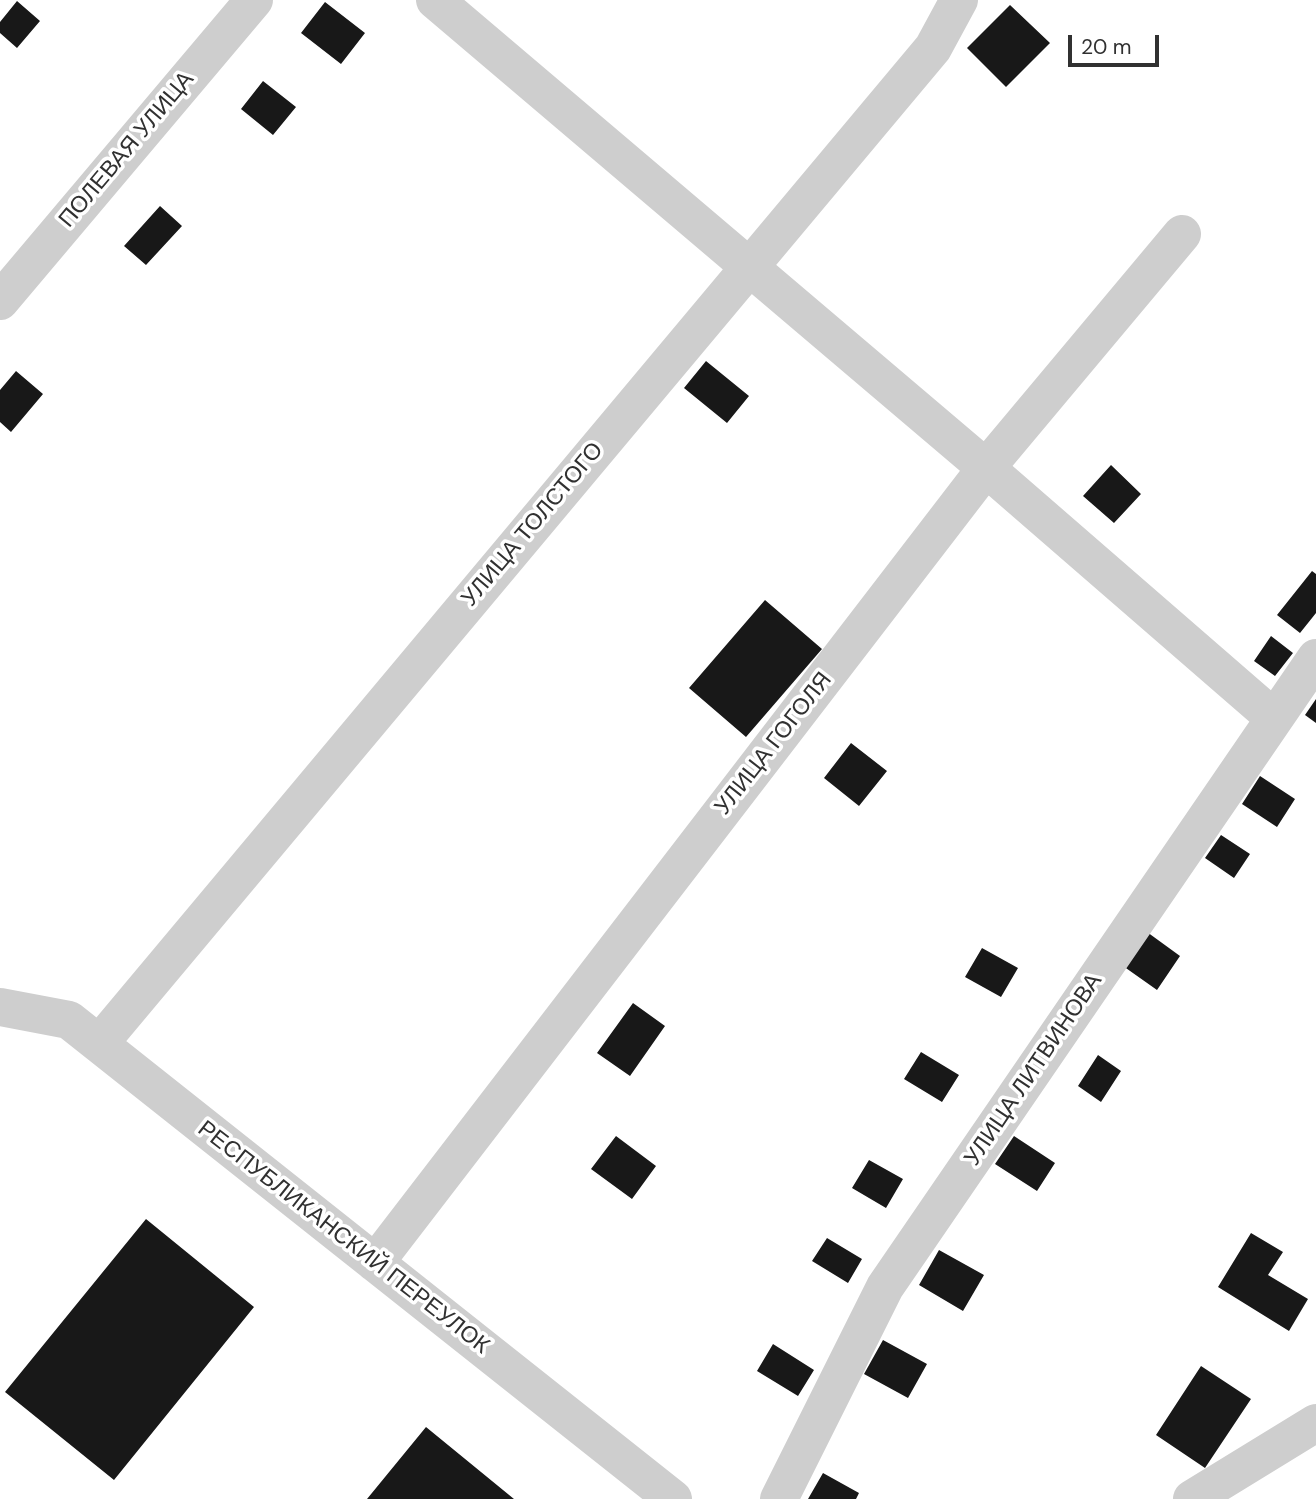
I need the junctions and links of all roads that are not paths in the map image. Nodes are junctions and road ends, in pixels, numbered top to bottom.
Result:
1 (254, 0) edge
2 (435, 0) edge
3 (959, 0) edge
4 (1182, 234) dead end
5 (749, 267) junction
6 (0, 301) edge
7 (986, 468) junction
8 (1316, 658) edge
9 (1274, 718) junction
10 (0, 1007) edge
11 (99, 1044) junction
12 (375, 1262) junction
13 (1316, 1423) edge
14 (673, 1499) edge
15 (779, 1499) edge
16 (1192, 1499) edge

1 - 6 street, ПОЛЕВАЯ УЛИЦА
2 - 5 street
3 - 5 street, УЛИЦА ТОЛСТОГО
4 - 7 street, УЛИЦА ГОГОЛЯ
5 - 7 street
5 - 11 street, УЛИЦА ТОЛСТОГО
7 - 9 street
7 - 12 street, УЛИЦА ГОГОЛЯ
8 - 9 street, УЛИЦА ЛИТВИНОВА
9 - 15 street, УЛИЦА ЛИТВИНОВА
10 - 11 street, РЕСПУБЛИКАНСКИЙ ПЕРЕУЛОК
11 - 12 street, РЕСПУБЛИКАНСКИЙ ПЕРЕУЛОК
12 - 14 street, РЕСПУБЛИКАНСКИЙ ПЕРЕУЛОК
13 - 16 street

